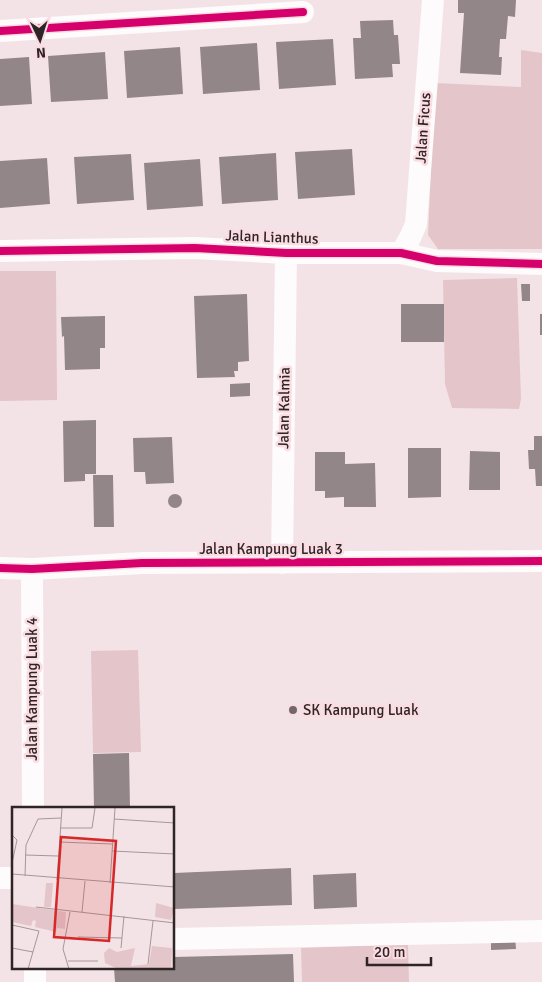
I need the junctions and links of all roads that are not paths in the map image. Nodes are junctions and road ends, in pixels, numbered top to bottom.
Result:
1 (432, 0) edge
2 (303, 12) dead end
3 (0, 31) edge
4 (0, 251) edge
5 (286, 253) junction
6 (400, 253) junction
7 (542, 264) edge
8 (542, 561) edge
9 (282, 563) junction
10 (0, 568) edge
11 (32, 569) junction
12 (33, 807) edge
13 (542, 931) edge
14 (175, 939) edge

1 - 6 street, Jalan Ficus
2 - 3 street
4 - 5 street, Jalan Lianthus
5 - 6 street, Jalan Lianthus
5 - 9 street, Jalan Kalmia
6 - 7 street, Jalan Lianthus
8 - 9 street, Jalan Kampung Luak 3
9 - 11 street, Jalan Kampung Luak 3
10 - 11 street, Jalan Kampung Luak 3
11 - 12 street, Jalan Kampung Luak 4
13 - 14 street

